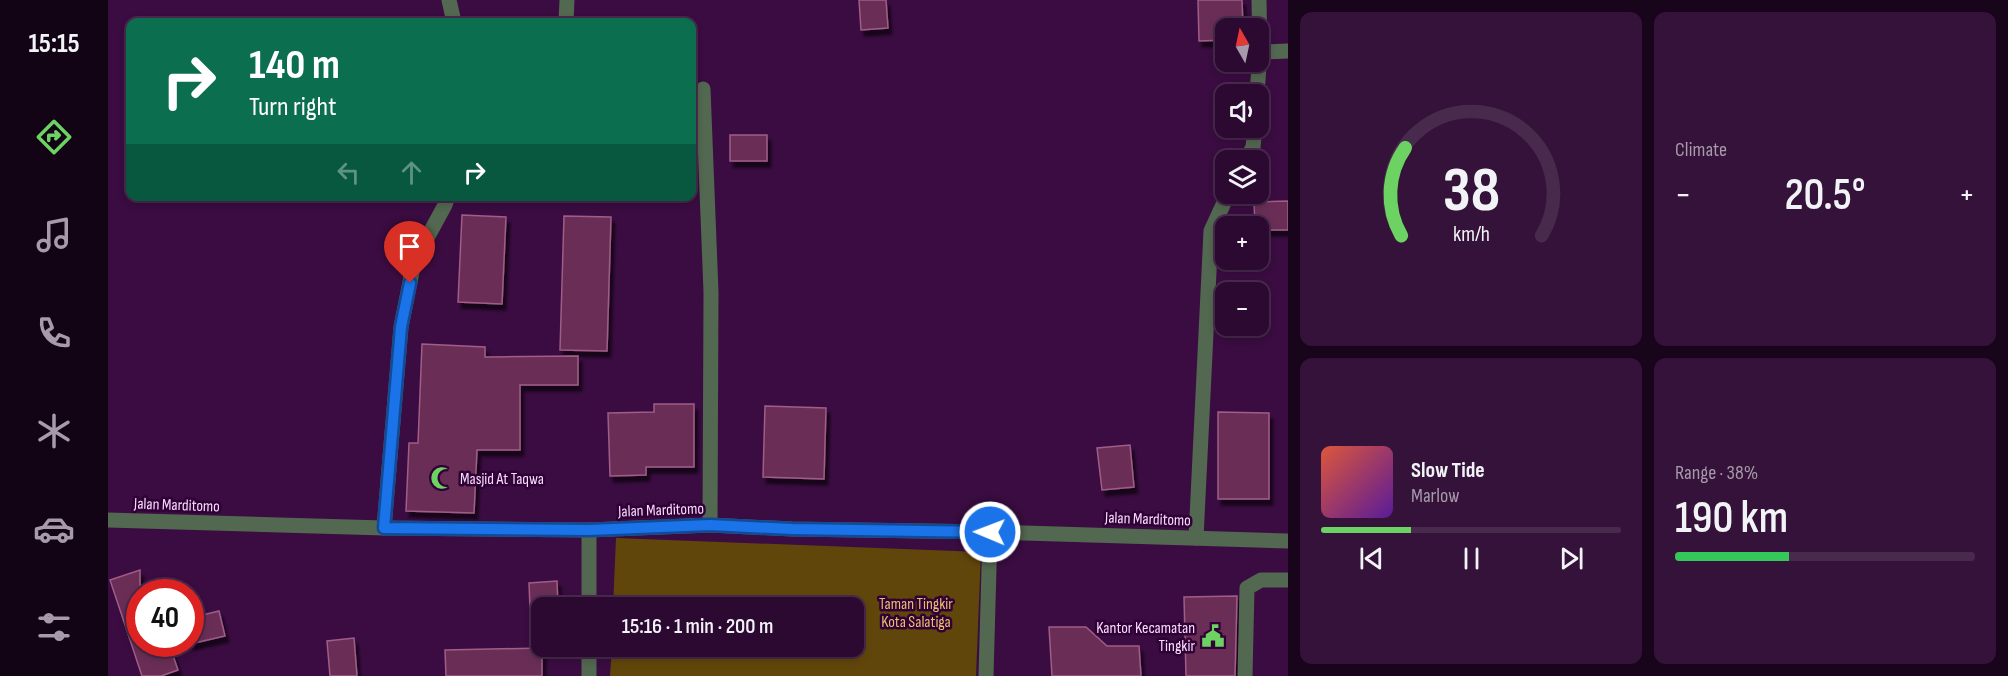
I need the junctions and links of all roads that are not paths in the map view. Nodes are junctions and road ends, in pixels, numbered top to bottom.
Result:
1 (449, 0) edge
2 (567, 0) edge
3 (1259, 0) edge
4 (453, 18) edge
5 (566, 18) edge
6 (1259, 18) edge
7 (1288, 51) edge
8 (1269, 52) edge
9 (704, 89) dead end
10 (446, 201) edge
11 (1223, 204) edge
12 (108, 520) edge
13 (710, 525) junction
14 (384, 528) junction
15 (589, 530) junction
16 (990, 532) junction
17 (1196, 538) junction
18 (1288, 541) edge
19 (1288, 580) edge
20 (589, 597) edge
21 (589, 657) edge
22 (589, 676) edge
23 (986, 676) edge
24 (1245, 676) edge

1 - 4 street
2 - 5 street
3 - 6 street
7 - 8 street
9 - 13 street
10 - 14 street
11 - 17 street
12 - 14 street, Jalan Marditomo
13 - 15 street, Jalan Marditomo
13 - 16 street, Jalan Marditomo
14 - 15 street, Jalan Marditomo
15 - 20 street
16 - 17 street, Jalan Marditomo
16 - 23 street
17 - 18 street, Jalan Marditomo
19 - 24 street
21 - 22 street

